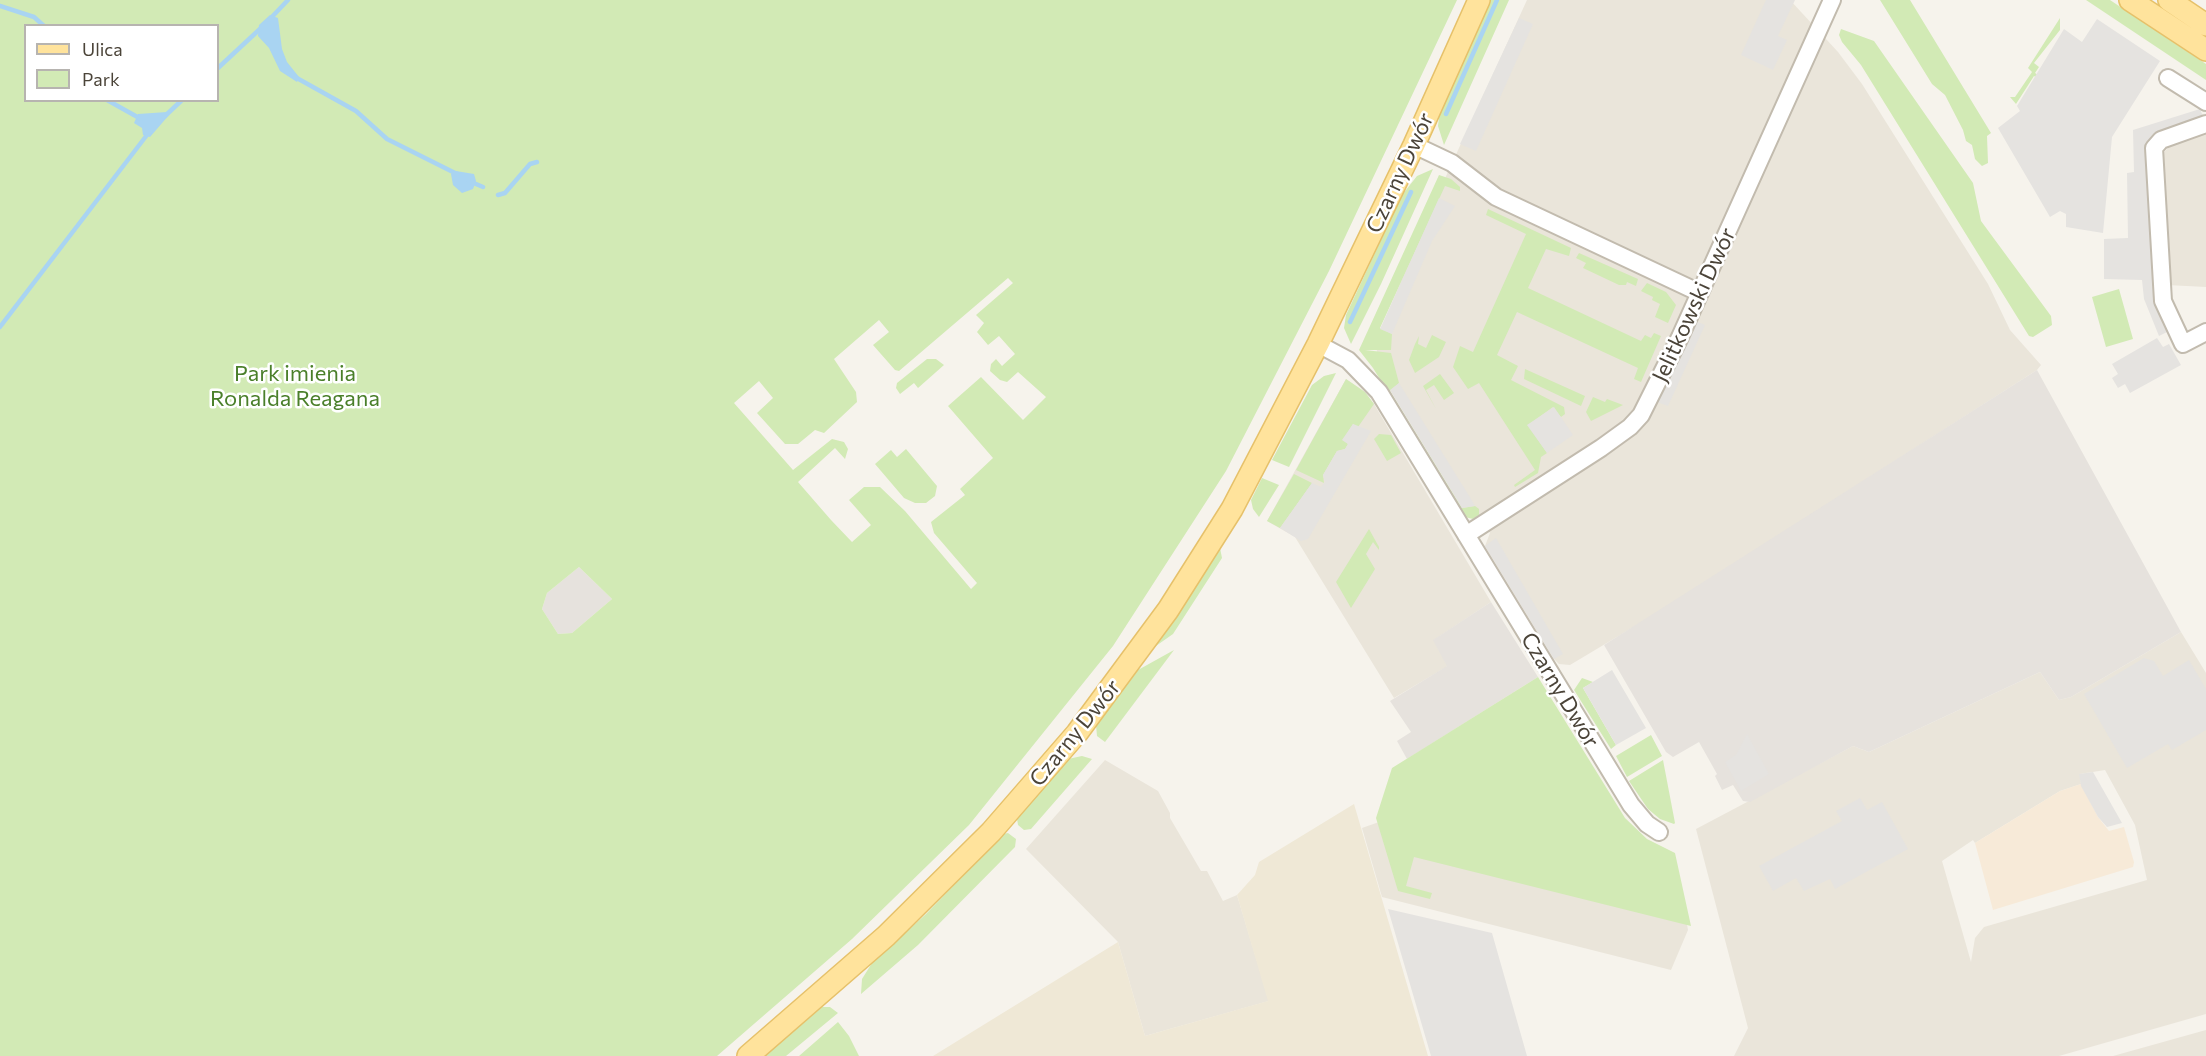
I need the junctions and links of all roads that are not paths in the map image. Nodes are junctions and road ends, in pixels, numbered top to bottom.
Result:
1 (1479, 0) edge
2 (1832, 0) edge
3 (2130, 0) edge
4 (2169, 0) edge
5 (2206, 25) edge
6 (2206, 50) edge
7 (2168, 78) dead end
8 (2206, 102) edge
9 (2206, 124) edge
10 (1414, 145) junction
11 (1700, 293) junction
12 (2206, 332) edge
13 (1318, 344) junction
14 (1466, 535) junction
15 (1659, 832) dead end
16 (748, 1056) edge

1 - 10 main road, Czarny Dwór
2 - 11 street, Jelitkowski Dwór
3 - 6 main road
4 - 5 main road
7 - 8 street
9 - 12 street
10 - 11 street
10 - 13 main road, Czarny Dwór
11 - 14 street, Jelitkowski Dwór
13 - 14 street, Czarny Dwór
13 - 16 main road, Czarny Dwór
14 - 15 street, Czarny Dwór

